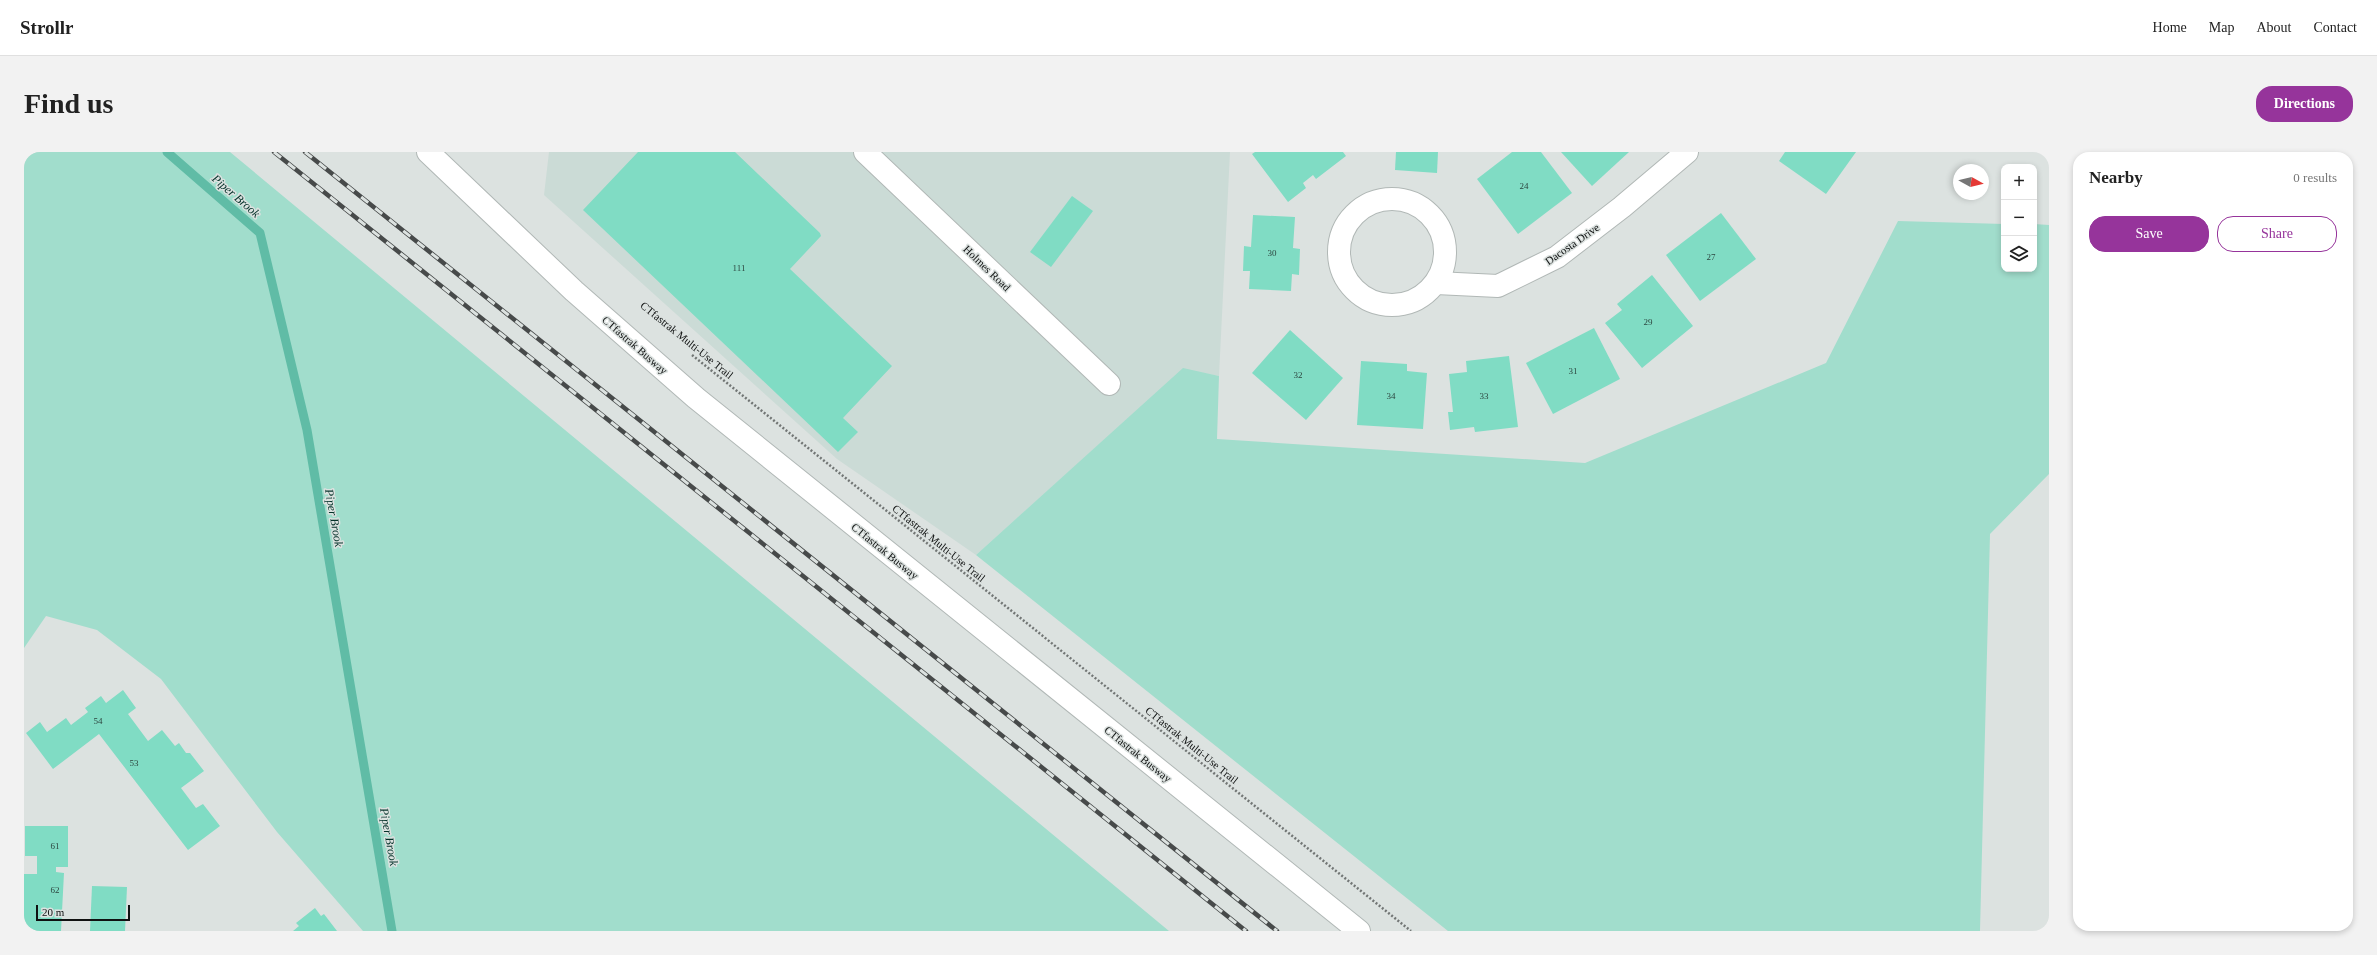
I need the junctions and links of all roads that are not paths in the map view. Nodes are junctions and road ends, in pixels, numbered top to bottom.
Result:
1 (428, 152) edge
2 (865, 152) edge
3 (1687, 152) edge
4 (1436, 283) junction
5 (1109, 384) dead end
6 (1359, 931) edge

1 - 6 street, CTfastrak Busway
2 - 5 street, Holmes Road
3 - 4 street, Dacosta Drive
4 - 4 street

